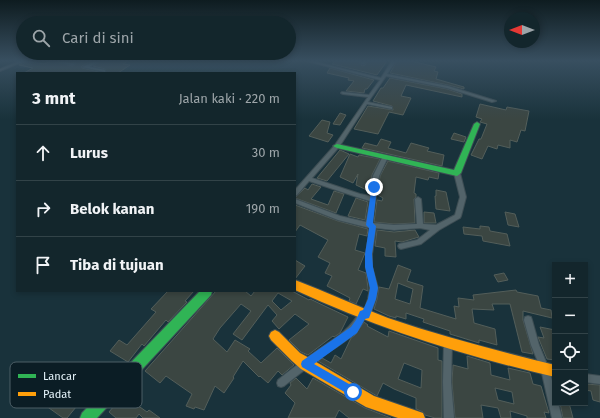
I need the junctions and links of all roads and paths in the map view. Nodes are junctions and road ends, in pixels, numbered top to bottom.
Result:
1 (381, 81) edge
2 (406, 81) edge
3 (343, 93) dead end
4 (370, 96) junction
5 (366, 102) junction
6 (494, 102) dead end
7 (390, 108) dead end
8 (477, 124) dead end
9 (337, 146) junction
10 (385, 157) junction
11 (457, 173) junction
12 (308, 179) junction
13 (296, 193) edge
14 (372, 199) junction
15 (418, 199) dead end
16 (296, 201) edge
17 (371, 226) junction
18 (420, 226) junction
19 (437, 228) junction
20 (401, 246) dead end
21 (296, 285) edge
22 (206, 292) edge
23 (364, 315) junction
24 (528, 320) dead end
25 (275, 336) dead end
26 (448, 343) junction
27 (140, 362) edge
28 (306, 364) junction
29 (545, 369) junction
30 (552, 370) edge
31 (588, 378) edge
32 (600, 380) edge
33 (281, 383) dead end
34 (96, 408) edge
35 (87, 418) edge
36 (418, 418) edge
37 (449, 418) edge
38 (557, 418) edge

1 - 4 street
2 - 6 street
3 - 4 street
4 - 5 street
5 - 7 street
5 - 9 street
8 - 11 street
9 - 10 street
9 - 12 street
10 - 11 street
10 - 14 street
11 - 19 street
12 - 13 street
12 - 14 street
14 - 17 street
15 - 18 street
16 - 17 street
17 - 18 street
17 - 23 street
18 - 19 street
19 - 20 street
21 - 23 street
22 - 27 street
23 - 26 street
23 - 28 street
24 - 29 street
25 - 28 street
26 - 29 street
26 - 37 street
28 - 33 street
28 - 36 street
29 - 30 street
29 - 38 street
31 - 32 street
34 - 35 street

